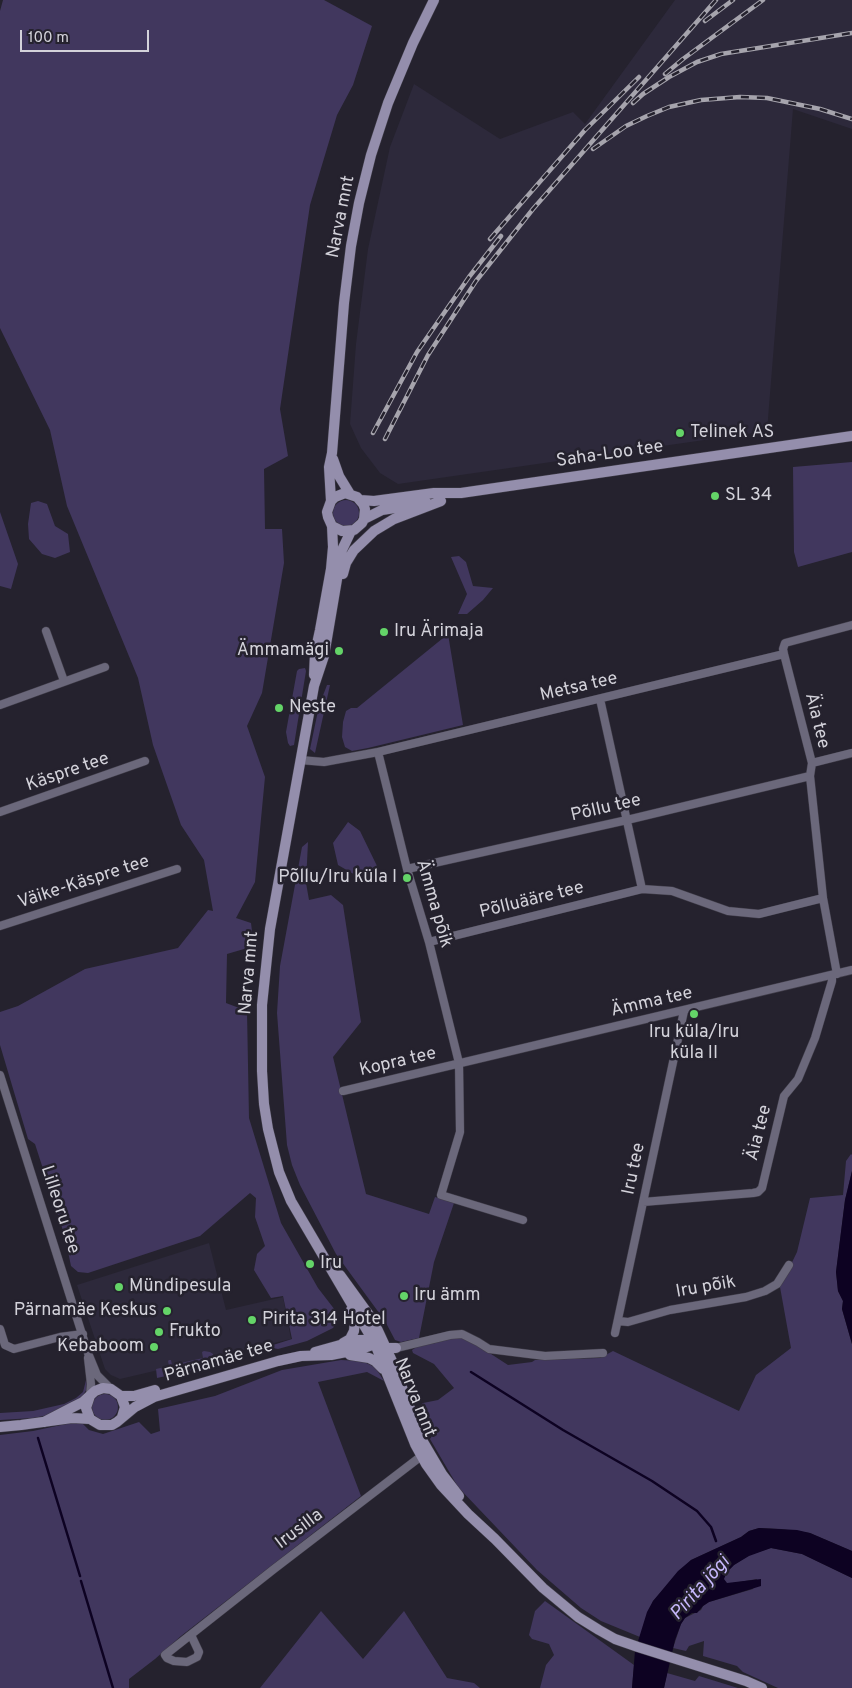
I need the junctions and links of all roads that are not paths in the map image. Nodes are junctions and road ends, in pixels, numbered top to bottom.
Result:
1 (434, 0) edge
2 (852, 436) edge
3 (332, 453) junction
4 (461, 493) junction
5 (350, 494) junction
6 (360, 500) junction
7 (331, 501) junction
8 (441, 502) junction
9 (364, 519) junction
10 (332, 526) junction
11 (351, 531) junction
12 (330, 620) junction
13 (852, 625) edge
14 (46, 631) dead end
15 (784, 654) junction
16 (105, 666) dead end
17 (64, 682) junction
18 (314, 686) junction
19 (600, 699) junction
20 (0, 705) edge
21 (378, 752) junction
22 (852, 753) edge
23 (300, 760) junction
24 (145, 761) dead end
25 (812, 763) junction
26 (810, 776) junction
27 (0, 812) edge
28 (626, 820) junction
29 (177, 868) dead end
30 (407, 869) junction
31 (642, 889) junction
32 (823, 898) junction
33 (0, 926) edge
34 (428, 942) junction
35 (852, 970) edge
36 (835, 974) junction
37 (684, 1011) junction
38 (459, 1063) junction
39 (0, 1075) edge
40 (343, 1091) dead end
41 (643, 1202) junction
42 (523, 1220) dead end
43 (322, 1254) junction
44 (789, 1265) dead end
45 (343, 1290) junction
46 (618, 1321) junction
47 (374, 1322) junction
48 (0, 1329) edge
49 (615, 1333) dead end
50 (83, 1334) junction
51 (342, 1344) junction
52 (374, 1344) junction
53 (391, 1348) junction
54 (88, 1353) junction
55 (603, 1354) dead end
56 (331, 1355) junction
57 (301, 1356) junction
58 (390, 1380) junction
59 (198, 1384) junction
60 (111, 1388) junction
61 (90, 1396) junction
62 (121, 1396) junction
63 (121, 1418) junction
64 (90, 1419) junction
65 (44, 1422) junction
66 (0, 1427) edge
67 (425, 1454) junction
68 (191, 1635) dead end
69 (762, 1688) edge

1 - 3 main road, Narva mnt
2 - 4 main road, Saha-Loo tee
3 - 5 main road, Narva mnt
3 - 7 main road, Narva mnt
4 - 6 main road, Saha-Loo tee
4 - 8 main road, Saha-Loo tee
5 - 6 main road, Narva mnt
5 - 7 main road
6 - 9 main road
7 - 10 main road, Narva mnt
8 - 9 main road, Saha-Loo tee
8 - 12 main road
9 - 11 main road, Narva mnt
10 - 11 main road
10 - 18 main road, Narva mnt
11 - 12 main road, Narva mnt
12 - 18 main road, Narva mnt
13 - 15 street
14 - 17 street
15 - 19 street, Metsa tee
15 - 25 street, Äia tee
16 - 17 street
17 - 20 street
18 - 23 main road, Narva mnt
19 - 21 street, Metsa tee
19 - 28 street
21 - 23 street, Metsa tee
21 - 30 street, Ämma põik
22 - 25 street
23 - 43 main road, Narva mnt
24 - 27 street, Käspre tee
25 - 26 street, Äia tee
26 - 28 street, Põllu tee
26 - 32 street, Äia tee
28 - 30 street, Põllu tee
28 - 31 street
29 - 33 street, Väike-Käspre tee
30 - 34 street, Ämma põik
31 - 32 street, Põlluääre tee
31 - 34 street, Põlluääre tee
32 - 36 street, Äia tee
34 - 38 street, Ämma põik
35 - 36 street, Ämma tee
36 - 37 street, Ämma tee
36 - 41 street, Äia tee
37 - 38 street, Ämma tee
37 - 41 street, Iru tee
38 - 40 street, Kopra tee
38 - 42 street, Ämma põik
39 - 50 street, Lilleoru tee
41 - 46 street, Iru tee
43 - 45 main road, Narva mnt
43 - 47 main road, Narva mnt
44 - 46 street, Iru põik
45 - 51 main road
45 - 52 main road, Narva mnt
46 - 49 street, Iru tee
47 - 52 main road
47 - 53 main road, Narva mnt
48 - 50 street
50 - 54 street, Lilleoru tee
51 - 52 main road
51 - 57 main road
52 - 53 main road
52 - 56 main road, Pärnamäe tee
52 - 58 main road, Narva mnt
53 - 55 street
53 - 67 main road, Narva mnt
54 - 60 street, Lilleoru tee
54 - 61 street, Lilleoru tee
56 - 57 main road, Pärnamäe tee
56 - 58 main road
57 - 59 main road, Pärnamäe tee
58 - 67 main road, Narva mnt
59 - 62 main road
59 - 63 main road, Pärnamäe tee
60 - 61 main road
60 - 62 main road
61 - 64 main road
61 - 65 main road
62 - 63 main road
63 - 64 main road
64 - 65 main road
65 - 66 main road
67 - 68 street, Irusilla
67 - 69 main road, Narva mnt

